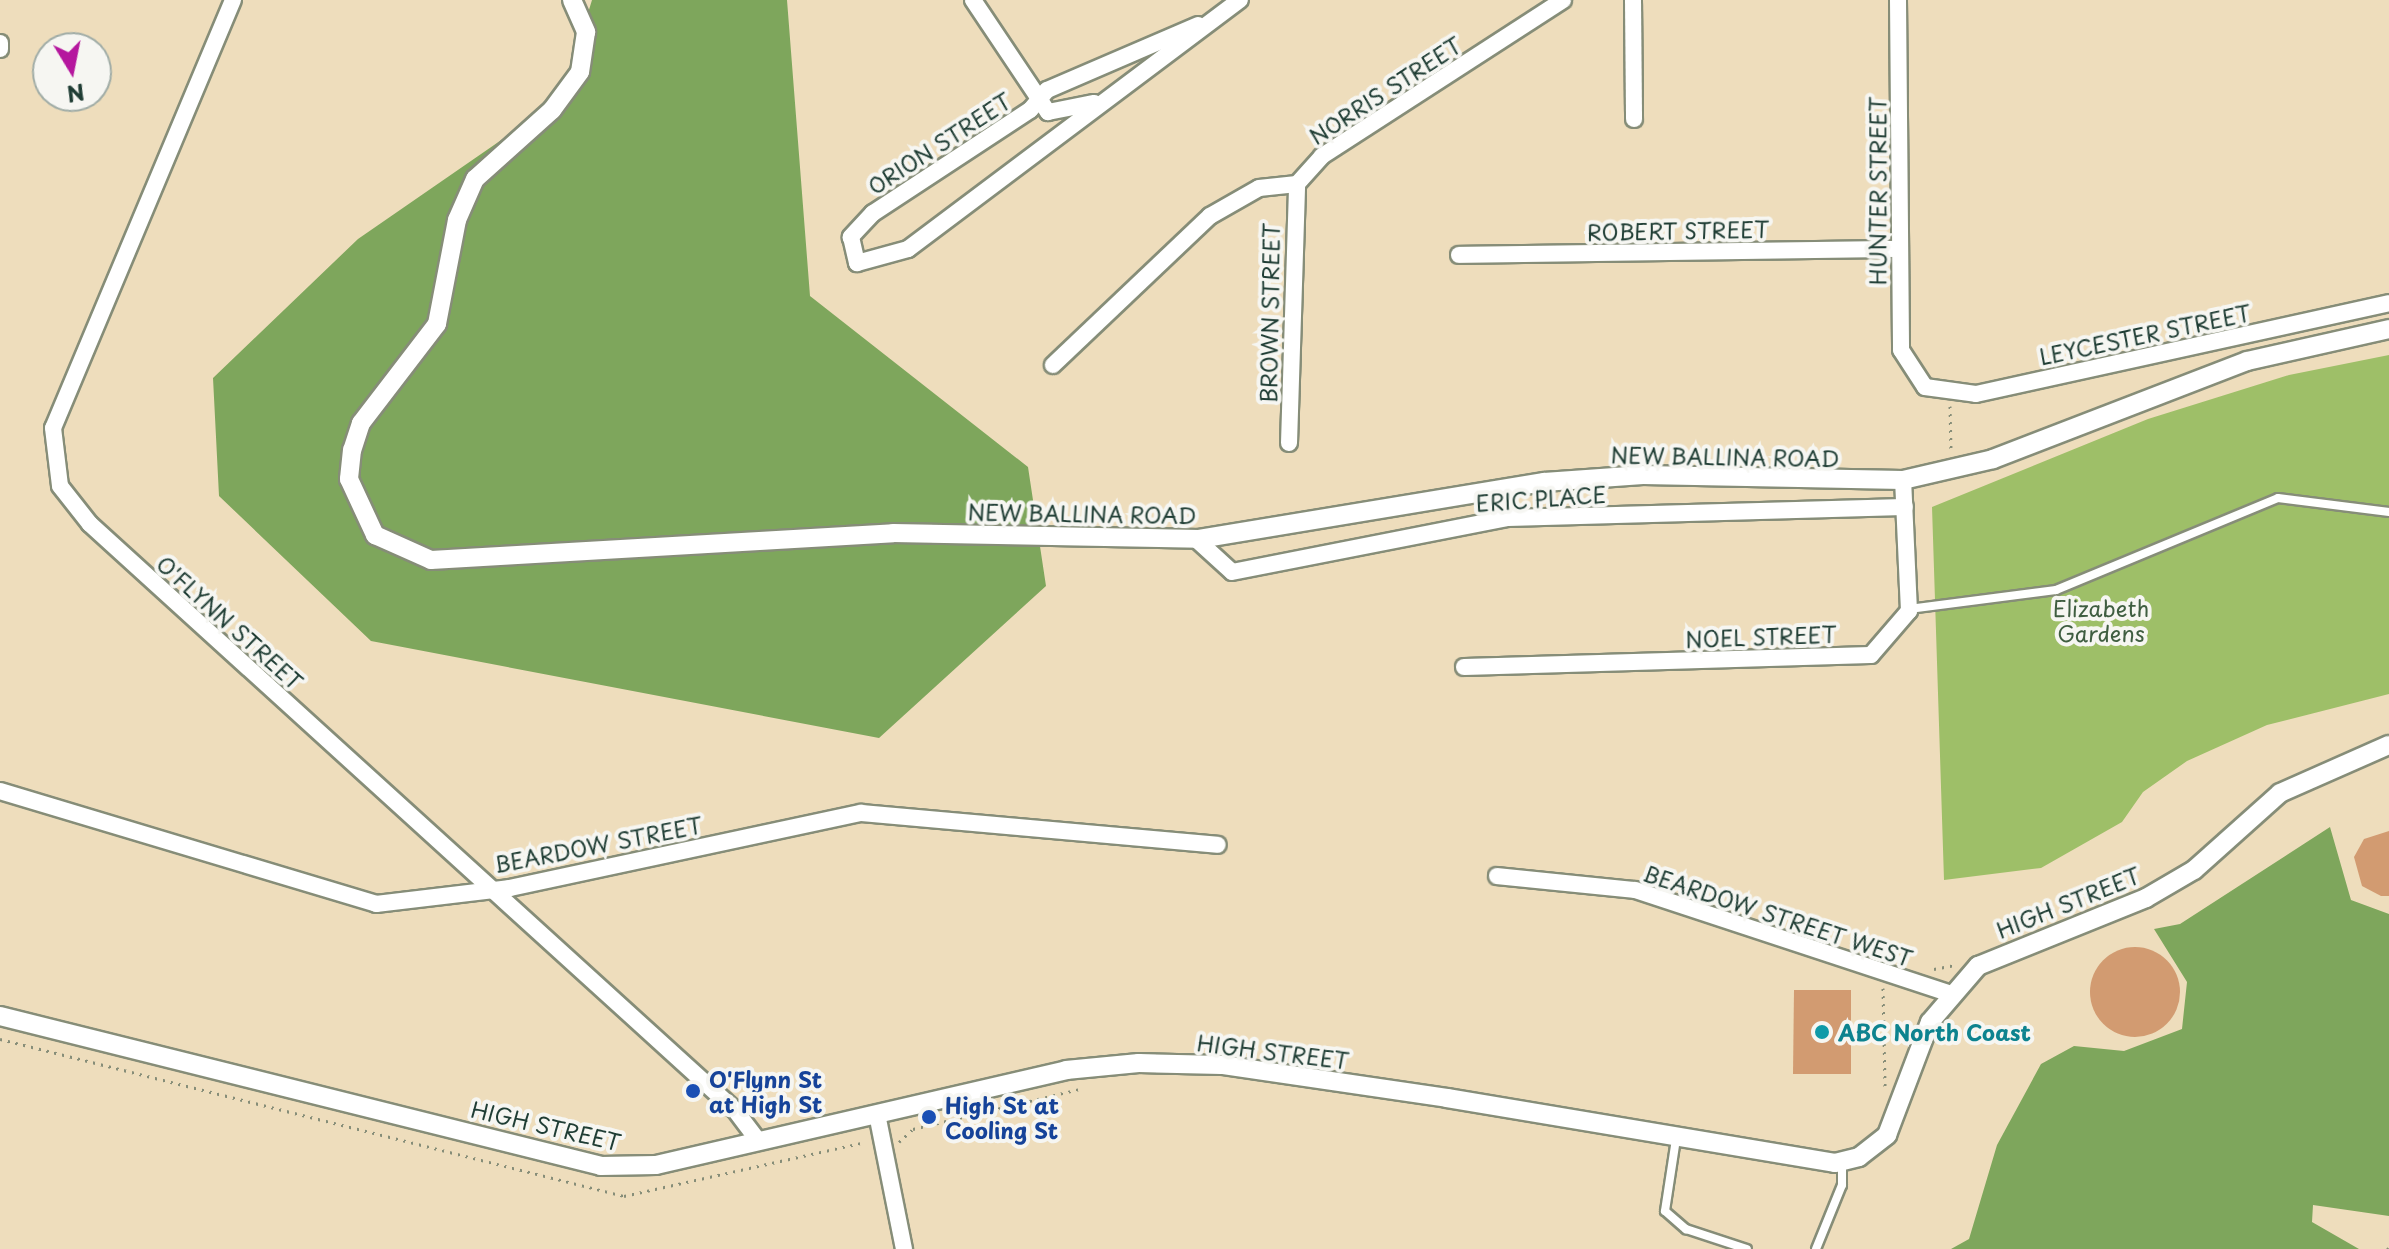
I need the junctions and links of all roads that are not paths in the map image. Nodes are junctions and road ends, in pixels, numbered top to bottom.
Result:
1 (233, 0) edge
2 (572, 0) edge
3 (973, 0) edge
4 (1240, 0) edge
5 (1563, 0) edge
6 (1633, 0) edge
7 (1898, 0) edge
8 (1198, 25) junction
9 (0, 43) edge
10 (0, 49) edge
11 (1102, 100) junction
12 (1038, 103) junction
13 (1634, 119) dead end
14 (1297, 184) junction
15 (1898, 249) junction
16 (1459, 255) dead end
17 (2389, 303) edge
18 (2389, 329) edge
19 (1053, 365) dead end
20 (1915, 379) joint
21 (1289, 443) dead end
22 (1903, 480) junction
23 (1905, 507) junction
24 (2389, 512) edge
25 (1197, 540) junction
26 (1909, 609) junction
27 (1464, 667) dead end
28 (2389, 745) edge
29 (0, 791) edge
30 (1218, 845) dead end
31 (1497, 876) dead end
32 (490, 888) junction
33 (1949, 993) junction
34 (0, 1016) edge
35 (877, 1114) junction
36 (1676, 1139) junction
37 (758, 1141) junction
38 (1841, 1162) junction
39 (904, 1249) edge
40 (1747, 1249) edge
41 (1816, 1249) edge

1 - 32 street, O'FLYNN STREET
2 - 25 street, NEW BALLINA ROAD
3 - 12 street
4 - 8 street, ORION STREET
5 - 14 street, NORRIS STREET
6 - 13 street
7 - 15 street, HUNTER STREET
8 - 11 street, ORION STREET
8 - 12 street, ORION STREET
9 - 10 street
11 - 12 street
11 - 12 street, ORION STREET
14 - 19 street
14 - 21 street, BROWN STREET
15 - 16 street, ROBERT STREET
15 - 20 street, HUNTER STREET
17 - 20 street, LEYCESTER STREET
18 - 22 street, NEW BALLINA ROAD
22 - 23 street
22 - 25 street, NEW BALLINA ROAD
23 - 25 street, ERIC PLACE
23 - 26 street
24 - 26 lane
26 - 27 street, NOEL STREET
28 - 33 street, HIGH STREET
29 - 32 street, BEARDOW STREET
30 - 32 street, BEARDOW STREET
31 - 33 street, BEARDOW STREET WEST
32 - 37 street, O'FLYNN STREET
33 - 38 street, HIGH STREET
34 - 37 street, HIGH STREET
35 - 36 street, HIGH STREET
35 - 37 street, HIGH STREET
35 - 39 street
36 - 38 street, HIGH STREET
36 - 40 lane
38 - 41 lane

